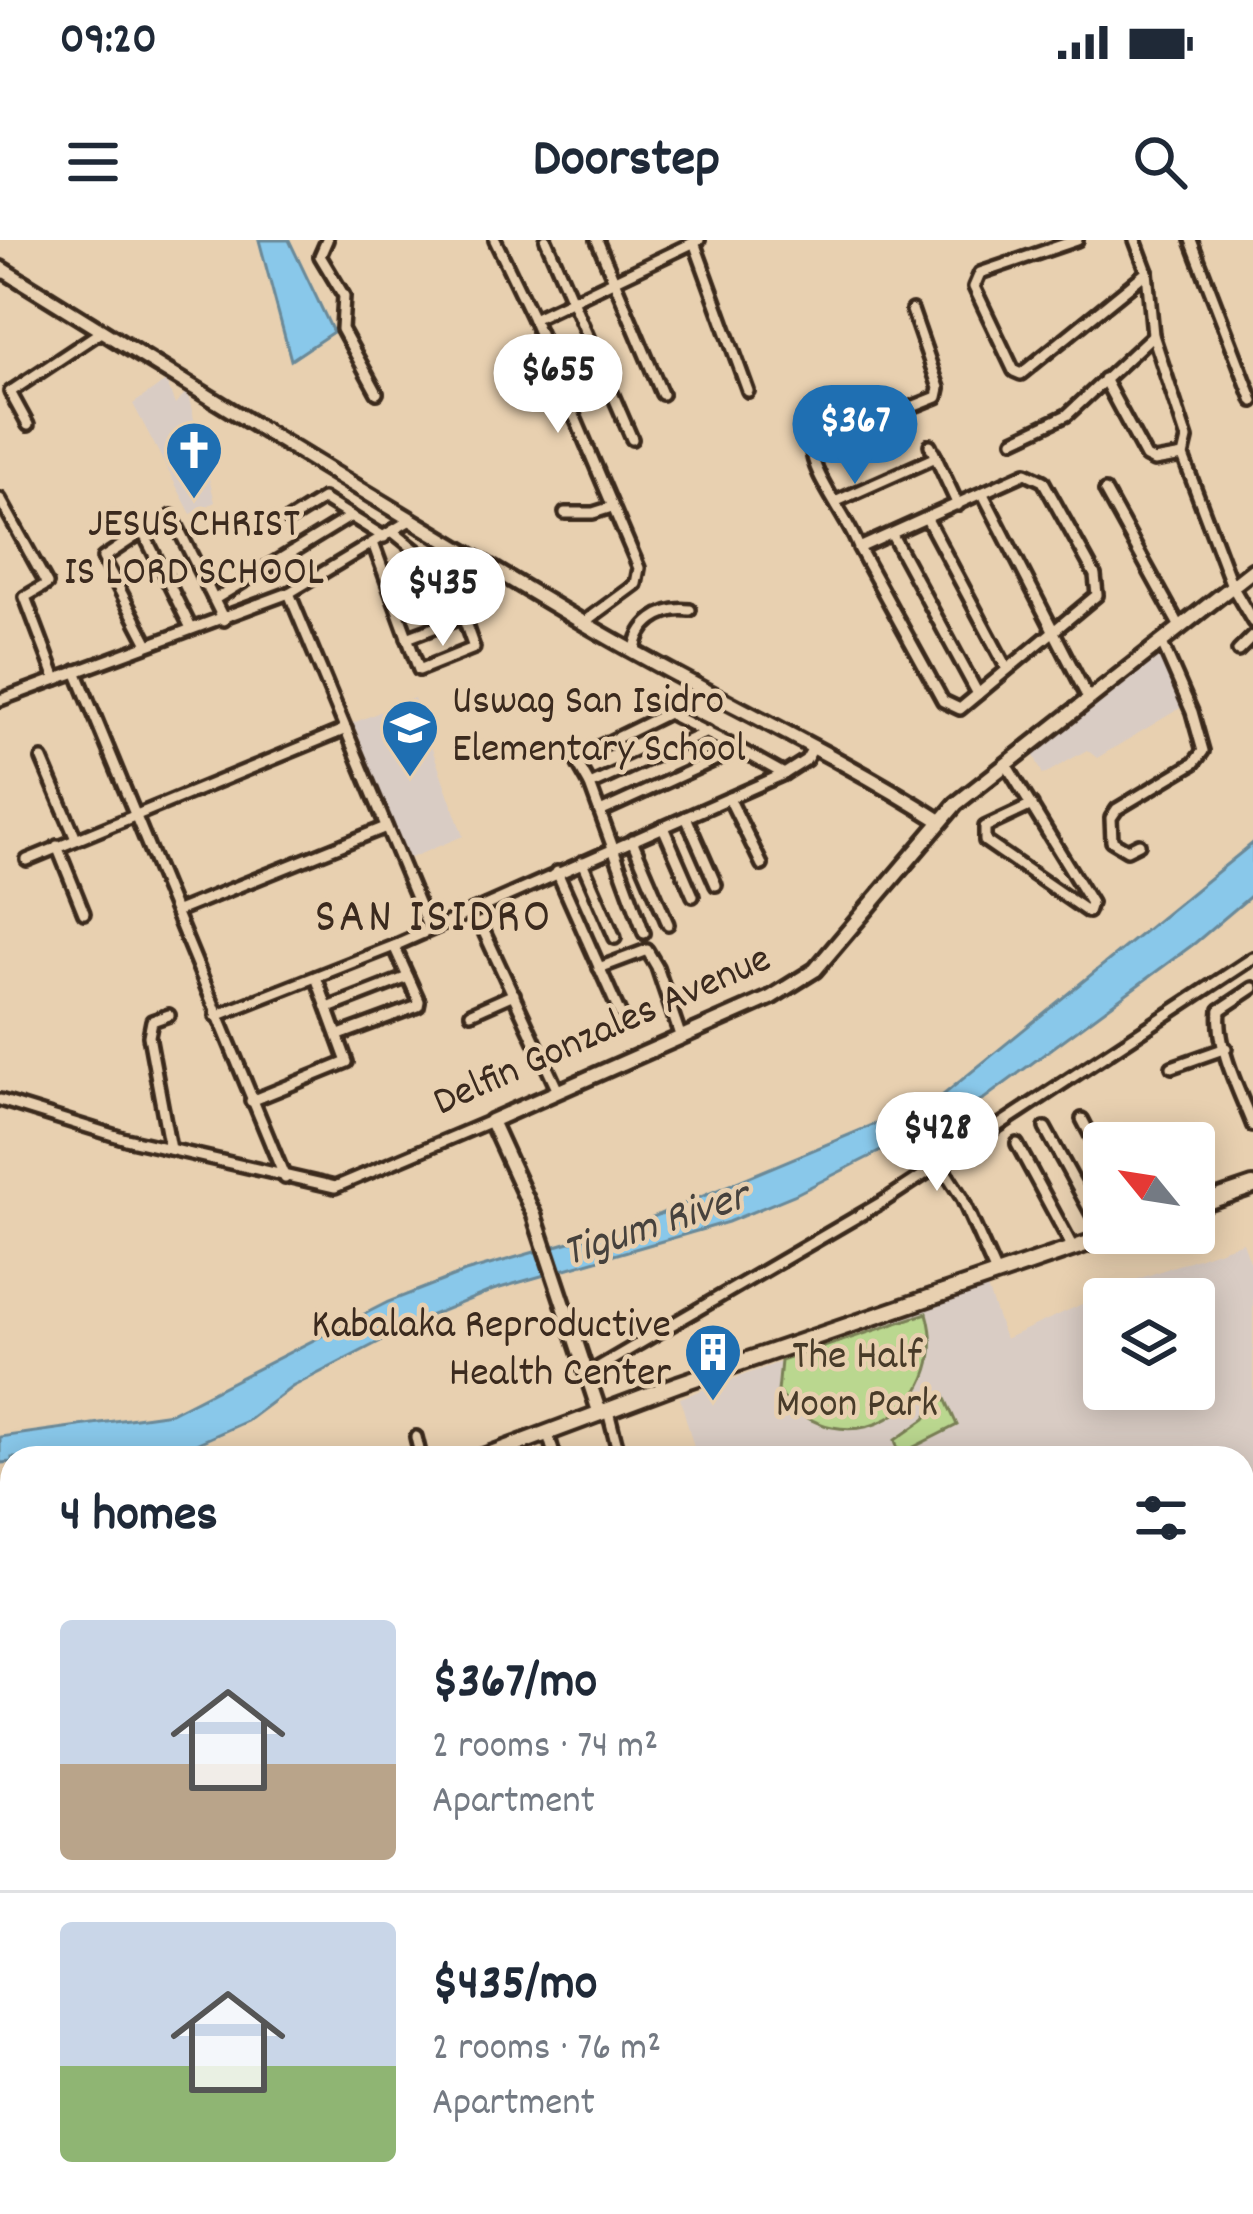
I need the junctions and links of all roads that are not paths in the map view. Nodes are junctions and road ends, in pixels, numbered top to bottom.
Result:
1 (327, 240) edge
2 (495, 240) edge
3 (546, 240) edge
4 (597, 240) edge
5 (1077, 240) edge
6 (1136, 240) edge
7 (1191, 240) edge
8 (696, 241) edge
9 (0, 268) edge
10 (1147, 272) junction
11 (615, 281) junction
12 (574, 300) junction
13 (912, 310) dead end
14 (533, 319) junction
15 (103, 331) junction
16 (1153, 335) junction
17 (1250, 378) edge
18 (1104, 379) junction
19 (748, 391) dead end
20 (377, 393) dead end
21 (662, 394) dead end
22 (1253, 400) edge
23 (28, 425) dead end
24 (632, 439) dead end
25 (1014, 440) dead end
26 (930, 446) dead end
27 (1183, 455) junction
28 (936, 458) junction
29 (1105, 491) dead end
30 (982, 494) junction
31 (0, 499) edge
32 (836, 501) junction
33 (958, 505) junction
34 (611, 507) junction
35 (565, 513) dead end
36 (172, 516) dead end
37 (351, 516) junction
38 (412, 519) junction
39 (927, 519) junction
40 (289, 520) dead end
41 (892, 535) junction
42 (383, 537) junction
43 (859, 548) junction
44 (425, 559) junction
45 (1253, 570) edge
46 (386, 575) junction
47 (452, 586) junction
48 (1232, 586) junction
49 (289, 593) junction
50 (215, 599) junction
51 (397, 607) junction
52 (690, 610) dead end
53 (463, 617) junction
54 (224, 620) junction
55 (1253, 622) edge
56 (583, 623) junction
57 (1179, 625) junction
58 (191, 628) junction
59 (1054, 630) junction
60 (1253, 636) edge
61 (407, 638) junction
62 (1160, 640) junction
63 (148, 644) junction
64 (1238, 651) dead end
65 (635, 652) junction
66 (1007, 669) junction
67 (76, 671) junction
68 (56, 679) junction
69 (978, 694) junction
70 (0, 700) edge
71 (1089, 700) junction
72 (346, 729) junction
73 (707, 732) junction
74 (814, 746) junction
75 (739, 748) junction
76 (42, 759) dead end
77 (1007, 766) junction
78 (784, 774) junction
79 (590, 784) junction
80 (729, 798) junction
81 (1032, 805) junction
82 (600, 812) junction
83 (138, 813) junction
84 (686, 818) junction
85 (939, 820) junction
86 (386, 827) junction
87 (663, 827) junction
88 (76, 839) junction
89 (632, 840) junction
90 (1139, 844) dead end
91 (57, 846) junction
92 (612, 848) junction
93 (27, 860) dead end
94 (582, 862) junction
95 (762, 865) dead end
96 (557, 872) junction
97 (716, 885) dead end
98 (693, 896) dead end
99 (177, 911) junction
100 (84, 914) dead end
101 (668, 924) dead end
102 (429, 929) junction
103 (644, 933) dead end
104 (485, 934) dead end
105 (614, 938) dead end
106 (394, 946) junction
107 (1253, 958) edge
108 (599, 968) junction
109 (408, 976) junction
110 (316, 977) junction
111 (1253, 988) edge
112 (1204, 991) junction
113 (514, 994) junction
114 (328, 1008) junction
115 (1220, 1010) junction
116 (471, 1013) dead end
117 (169, 1015) dead end
118 (216, 1016) junction
119 (621, 1016) dead end
120 (339, 1036) junction
121 (681, 1038) junction
122 (1226, 1048) junction
123 (1172, 1067) dead end
124 (558, 1091) junction
125 (0, 1100) edge
126 (251, 1101) junction
127 (1082, 1119) dead end
128 (491, 1121) junction
129 (1084, 1122) edge
130 (1253, 1126) edge
131 (1045, 1128) dead end
132 (1017, 1144) dead end
133 (170, 1149) junction
134 (941, 1165) junction
135 (285, 1178) junction
136 (1253, 1186) edge
137 (1083, 1190) edge
138 (1215, 1199) edge
139 (1083, 1244) edge
140 (1072, 1248) junction
141 (997, 1276) junction
142 (587, 1374) junction
143 (604, 1412) junction
144 (548, 1434) junction
145 (416, 1437) dead end
146 (418, 1446) edge
147 (514, 1446) edge
148 (552, 1446) edge
149 (616, 1446) edge

1 - 20 street
2 - 14 street
3 - 12 street
4 - 11 street
5 - 10 street
6 - 10 street
7 - 17 street
8 - 11 street
8 - 19 street
9 - 15 street
10 - 16 street
11 - 12 street
11 - 21 street
12 - 14 street
12 - 24 street
13 - 32 street
14 - 34 street
15 - 23 street
15 - 38 street
16 - 18 street
16 - 27 street
17 - 22 street
18 - 25 street
18 - 27 street
26 - 28 street
27 - 48 street
28 - 32 street
28 - 33 street
29 - 57 street
30 - 33 street
30 - 59 street
30 - 59 street
31 - 68 street
32 - 43 street
33 - 39 street
34 - 35 street
34 - 56 street
36 - 50 street
37 - 40 street
37 - 42 street
37 - 50 street
38 - 42 street
38 - 56 street
39 - 41 street
39 - 66 street
41 - 43 street
41 - 69 street
42 - 44 street
42 - 46 street
42 - 49 street
43 - 69 street
44 - 46 street
44 - 47 street
45 - 48 street, Delfin Gonzales Avenue
46 - 51 street
47 - 51 street
47 - 53 street
48 - 55 street
48 - 57 street, Delfin Gonzales Avenue
49 - 54 street
49 - 72 street
50 - 54 street
51 - 61 street
52 - 65 street
53 - 61 street
53 - 61 street
54 - 58 street
56 - 65 street
57 - 62 street, Delfin Gonzales Avenue
58 - 63 street
58 - 63 street
59 - 66 street
59 - 71 street
60 - 64 street
62 - 71 street, Delfin Gonzales Avenue
62 - 90 street
63 - 67 street
65 - 74 street
66 - 69 street
67 - 68 street
67 - 83 street
68 - 70 street
71 - 77 street, Delfin Gonzales Avenue
72 - 83 street
72 - 86 street
73 - 75 street
73 - 79 street
73 - 79 street
74 - 78 street
74 - 85 street
75 - 78 street
75 - 82 street
76 - 88 street
77 - 81 street
77 - 85 street, Delfin Gonzales Avenue
78 - 80 street
79 - 82 street
80 - 84 street
80 - 95 street
81 - 81 street
82 - 92 street
83 - 88 street
83 - 99 street
84 - 87 street
84 - 97 street
85 - 121 street, Delfin Gonzales Avenue
86 - 99 street
86 - 102 street
87 - 89 street
87 - 98 street
88 - 91 street
89 - 92 street
89 - 101 street
91 - 93 street
91 - 100 street
92 - 94 street
92 - 103 street
94 - 96 street
94 - 105 street
96 - 102 street
96 - 108 street
99 - 118 street
102 - 106 street
104 - 113 street
106 - 109 street
106 - 110 street
107 - 112 street
108 - 119 street
108 - 121 street
109 - 114 street
109 - 120 street
110 - 114 street
110 - 118 street
111 - 115 street
112 - 115 street
112 - 134 street
113 - 116 street
113 - 124 street
114 - 120 street
115 - 122 street
117 - 133 street
118 - 126 street
120 - 126 street
121 - 124 street, Delfin Gonzales Avenue
122 - 123 street
122 - 130 street
124 - 128 street, Delfin Gonzales Avenue
125 - 133 street, Delfin Gonzales Avenue
126 - 135 street
127 - 129 street
128 - 135 street, Delfin Gonzales Avenue
128 - 142 street
131 - 137 street
132 - 140 street
133 - 135 street, Delfin Gonzales Avenue
134 - 141 street
134 - 142 street
136 - 138 main road
139 - 140 main road
140 - 141 main road
141 - 143 main road
142 - 143 street
143 - 144 main road
143 - 149 street
144 - 147 main road
144 - 148 street
145 - 146 street

